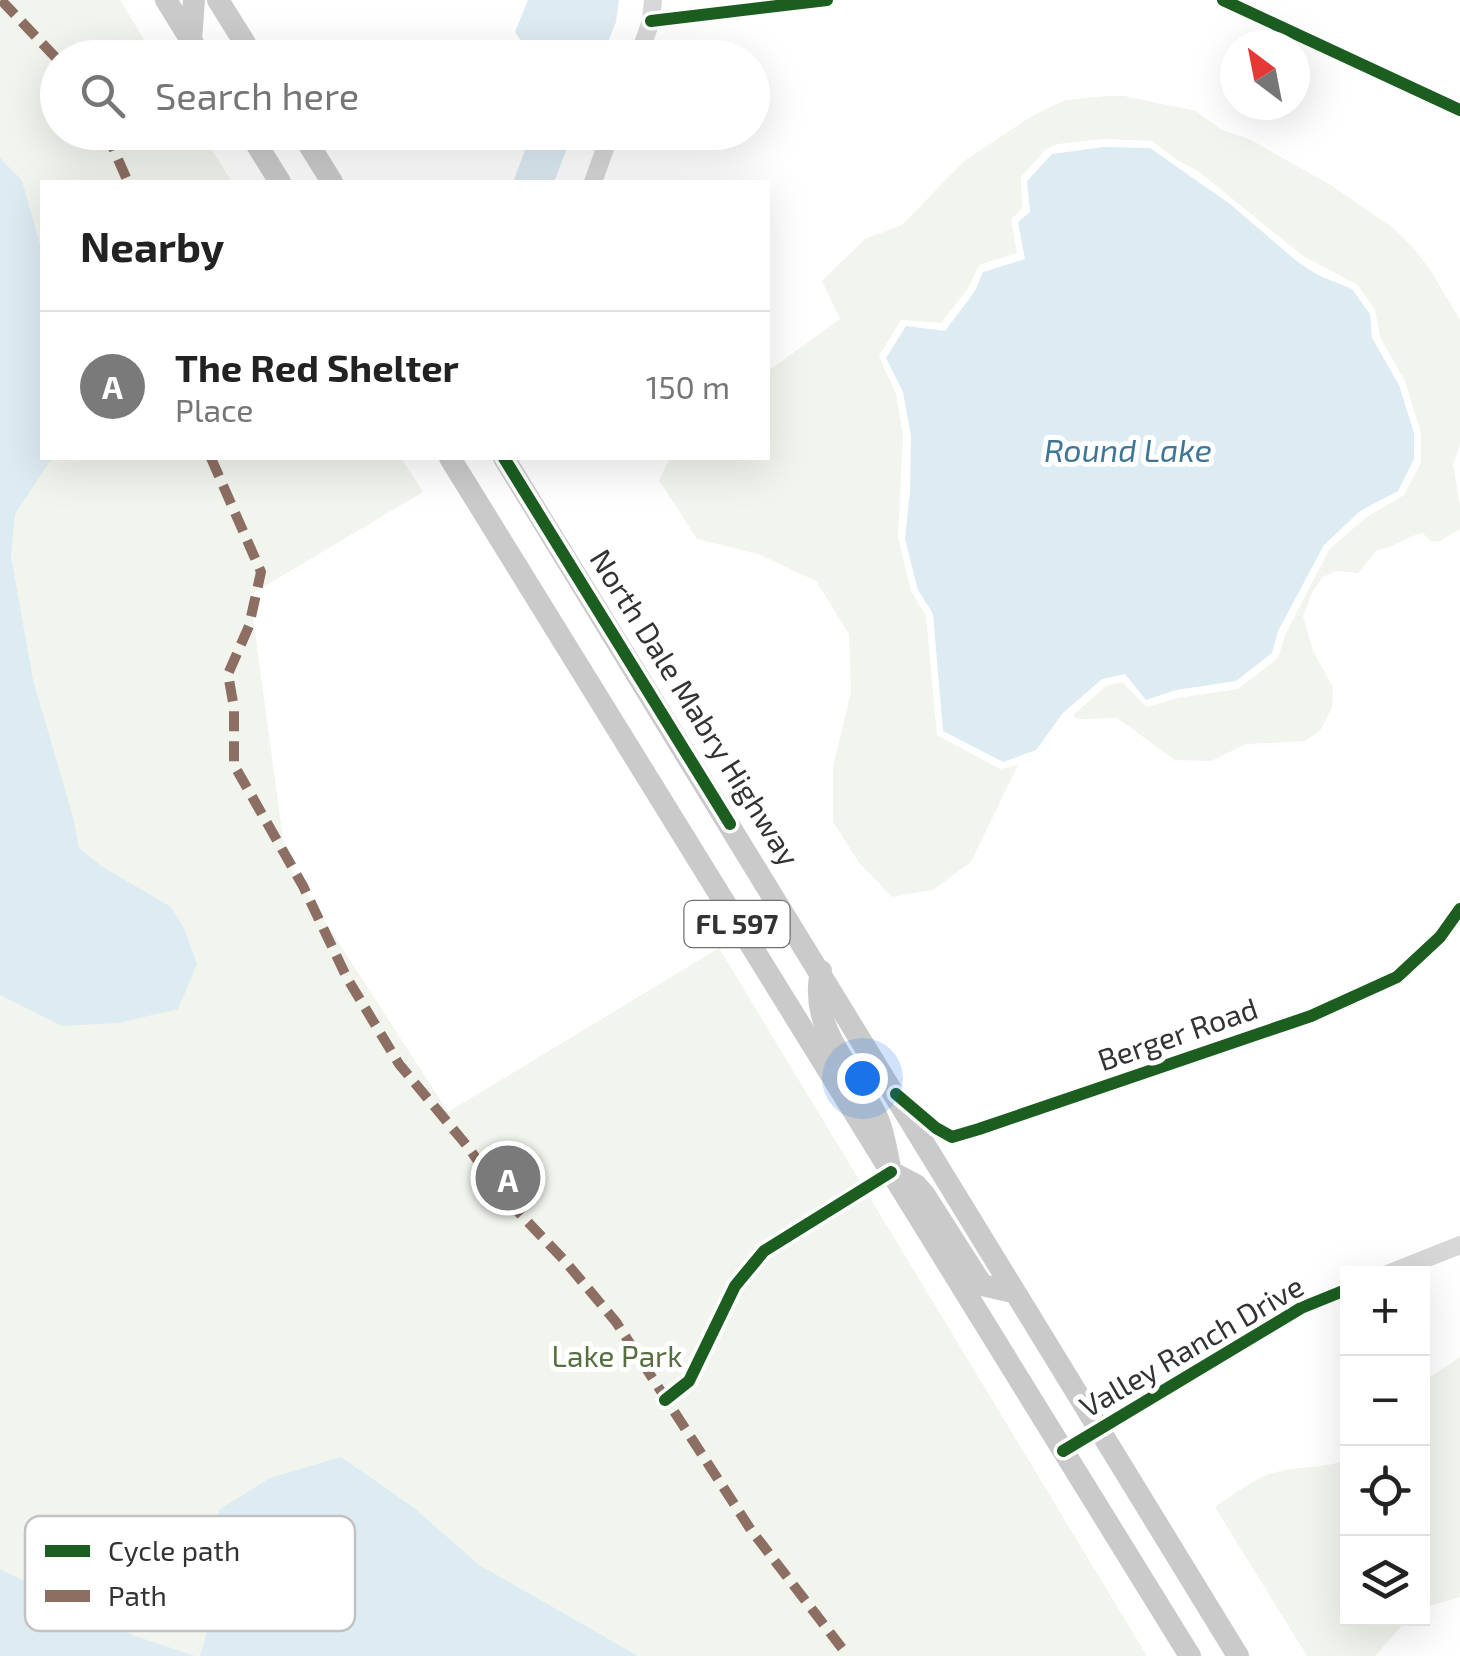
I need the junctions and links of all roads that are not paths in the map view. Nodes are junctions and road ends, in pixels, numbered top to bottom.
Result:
1 (166, 0) edge
2 (194, 0) edge
3 (218, 0) edge
4 (653, 0) edge
5 (828, 0) edge
6 (1222, 0) edge
7 (650, 21) junction
8 (191, 40) edge
9 (196, 40) edge
10 (243, 40) edge
11 (644, 40) edge
12 (1460, 110) edge
13 (260, 150) edge
14 (312, 150) edge
15 (605, 150) edge
16 (279, 180) edge
17 (331, 180) edge
18 (594, 180) edge
19 (451, 460) edge
20 (505, 460) edge
21 (1460, 909) edge
22 (821, 971) junction
23 (896, 1094) junction
24 (891, 1172) junction
25 (1460, 1245) edge
26 (1407, 1266) edge
27 (1013, 1292) junction
28 (1340, 1292) edge
29 (665, 1400) dead end
30 (1098, 1430) junction
31 (1063, 1450) junction
32 (1190, 1656) edge
33 (1238, 1656) edge

1 - 8 main road
2 - 9 main road
3 - 10 main road
4 - 7 street
5 - 7 street
6 - 12 street
7 - 11 street
13 - 16 main road
14 - 17 main road
15 - 18 street
19 - 24 main road, FL 597
20 - 22 main road, North Dale Mabry Highway / FL 597
21 - 23 street, Berger Road
22 - 23 main road, North Dale Mabry Highway / FL 597
22 - 24 main road
23 - 27 main road, North Dale Mabry Highway / FL 597
24 - 27 main road
24 - 29 street
24 - 31 main road, FL 597
25 - 26 street
27 - 30 main road, North Dale Mabry Highway / FL 597
28 - 30 street, Valley Ranch Drive
30 - 31 street, Valley Ranch Drive
30 - 33 main road, North Dale Mabry Highway / FL 597
31 - 32 main road, FL 597

